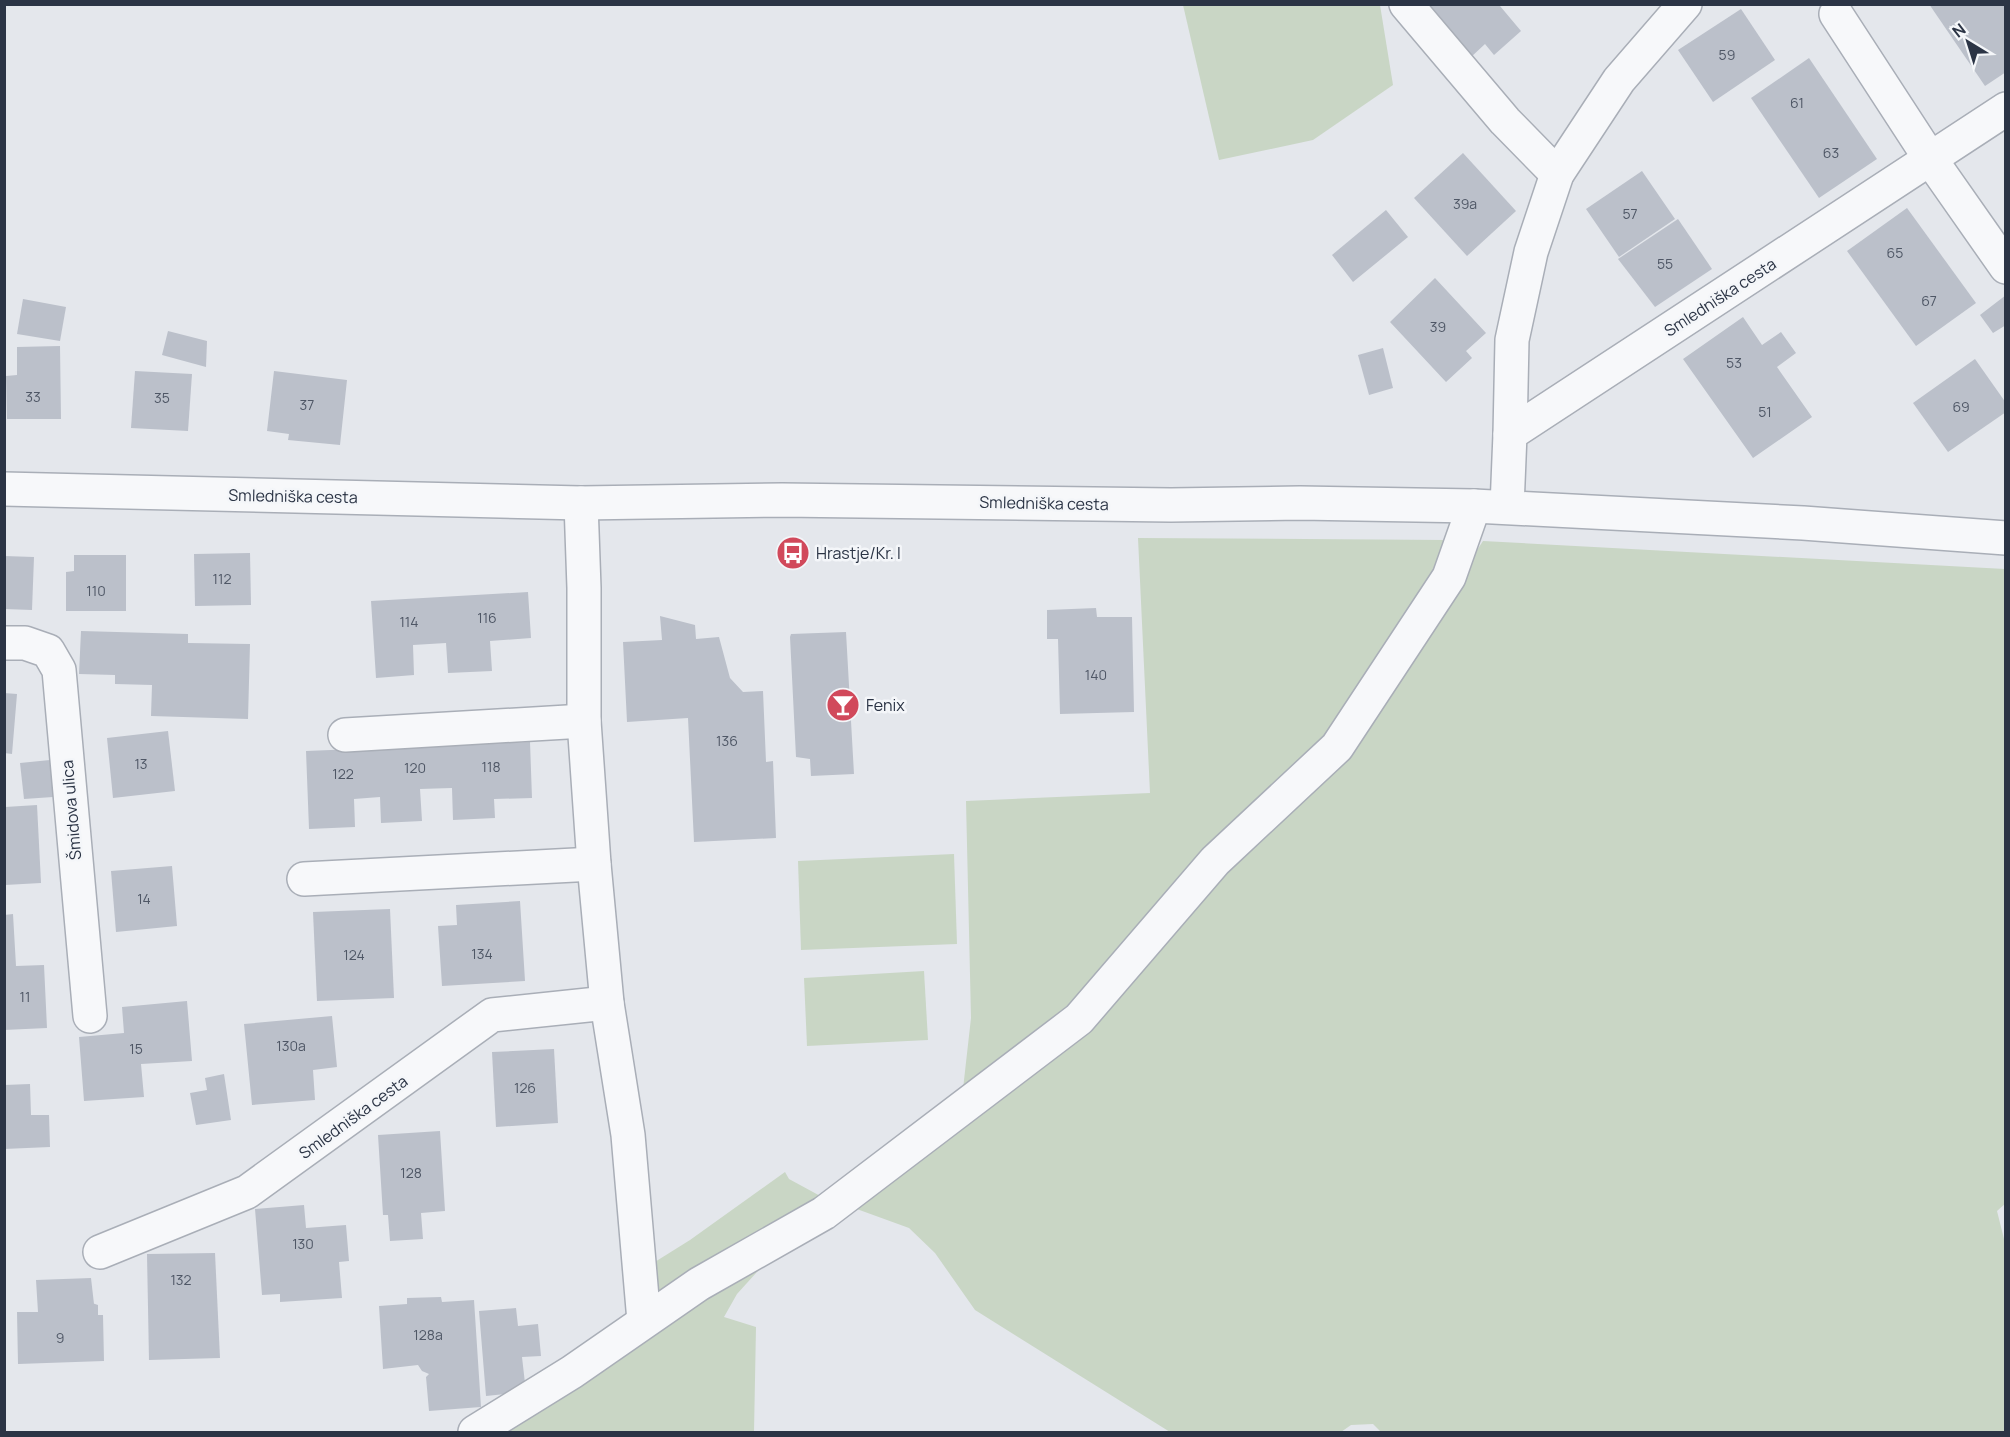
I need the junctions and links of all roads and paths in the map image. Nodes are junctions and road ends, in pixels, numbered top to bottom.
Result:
1 (1406, 4) edge
2 (1685, 4) edge
3 (1836, 14) dead end
4 (2006, 109) edge
5 (1931, 160) junction
6 (1557, 174) junction
7 (2006, 267) edge
8 (1510, 434) junction
9 (4, 489) edge
10 (581, 502) junction
11 (1474, 506) junction
12 (1507, 507) junction
13 (2006, 538) edge
14 (4, 643) edge
15 (584, 721) junction
16 (345, 735) dead end
17 (594, 864) junction
18 (304, 879) dead end
19 (607, 1003) junction
20 (90, 1016) dead end
21 (100, 1252) dead end
22 (644, 1321) junction
23 (475, 1432) edge

1 - 6 street
2 - 6 street
3 - 5 street
4 - 5 street, Smledniška cesta
5 - 7 street
5 - 8 street, Smledniška cesta
6 - 8 street
8 - 12 street
9 - 10 street, Smledniška cesta
10 - 11 street, Smledniška cesta
10 - 15 street
11 - 12 street, Smledniška cesta
11 - 22 street
12 - 13 street, Smledniška cesta
14 - 20 street, Šmidova ulica
15 - 16 street
15 - 17 street
17 - 18 street
17 - 19 street
19 - 21 street, Smledniška cesta
19 - 22 street
22 - 23 street

